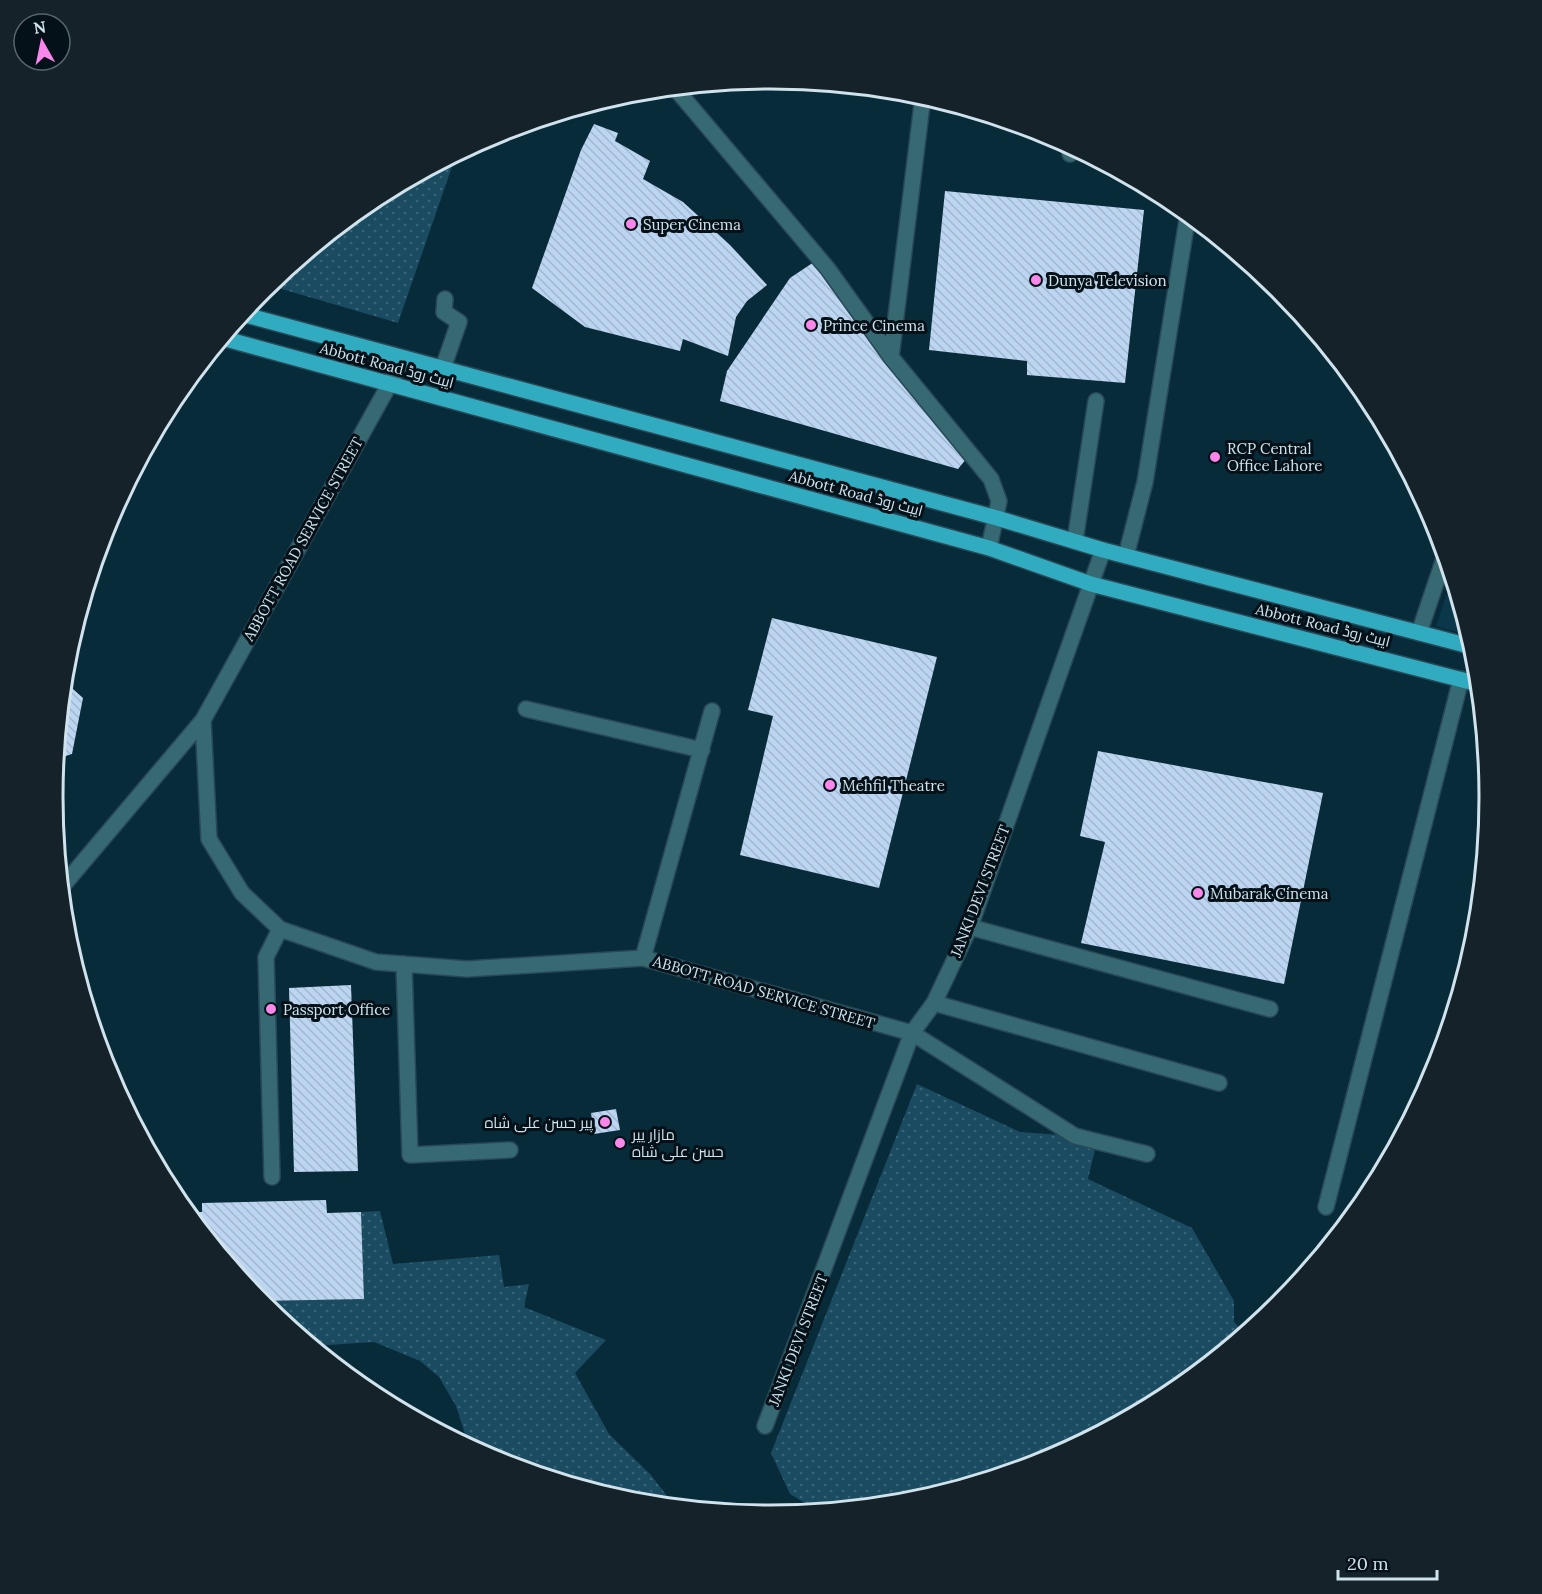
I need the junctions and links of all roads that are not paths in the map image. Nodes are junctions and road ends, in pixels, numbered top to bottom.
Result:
1 (681, 95) edge
2 (922, 106) edge
3 (1186, 224) edge
4 (445, 299) dead end
5 (251, 317) edge
6 (230, 340) edge
7 (891, 357) junction
8 (404, 358) junction
9 (443, 368) junction
10 (388, 384) junction
11 (1096, 401) dead end
12 (997, 518) junction
13 (1075, 541) junction
14 (989, 548) junction
15 (1103, 550) junction
16 (1126, 556) junction
17 (1441, 568) edge
18 (1091, 584) junction
19 (1419, 633) junction
20 (1461, 639) edge
21 (1461, 679) junction
22 (1469, 681) edge
23 (526, 709) dead end
24 (712, 711) dead end
25 (202, 720) junction
26 (702, 750) junction
27 (68, 880) edge
28 (970, 927) junction
29 (280, 929) junction
30 (643, 958) junction
31 (404, 964) junction
32 (934, 1003) junction
33 (1270, 1009) dead end
34 (912, 1033) junction
35 (1219, 1083) dead end
36 (510, 1150) dead end
37 (1147, 1154) dead end
38 (272, 1178) dead end
39 (1326, 1207) dead end
40 (765, 1426) dead end

1 - 7 street
2 - 7 street
3 - 16 street
4 - 9 street
5 - 8 main road, Abbott Road ایبٹ روڈ
6 - 10 main road, Abbott Road ایبٹ روڈ
7 - 12 street
8 - 9 main road, Abbott Road ایبٹ روڈ
8 - 10 street, ABBOTT ROAD SERVICE STREET
9 - 12 main road, Abbott Road ایبٹ روڈ
10 - 14 main road, Abbott Road ایبٹ روڈ
10 - 25 street, ABBOTT ROAD SERVICE STREET
11 - 13 street
12 - 13 main road, Abbott Road ایبٹ روڈ
12 - 14 street
13 - 15 main road, Abbott Road ایبٹ روڈ
14 - 18 main road, Abbott Road ایبٹ روڈ
15 - 16 main road, Abbott Road ایبٹ روڈ
15 - 18 street, JANKI DEVI STREET
16 - 19 main road, Abbott Road ایبٹ روڈ
17 - 19 street
18 - 21 main road, Abbott Road ایبٹ روڈ
18 - 28 street, JANKI DEVI STREET
19 - 20 main road, Abbott Road ایبٹ روڈ
21 - 22 main road, Abbott Road ایبٹ روڈ
21 - 39 street
23 - 26 street
24 - 26 street
25 - 27 street, ABBOTT ROAD SERVICE STREET
25 - 29 street, ABBOTT ROAD SERVICE STREET
26 - 30 street
28 - 32 street, JANKI DEVI STREET
28 - 33 street
29 - 31 street, ABBOTT ROAD SERVICE STREET
29 - 38 street
30 - 31 street, ABBOTT ROAD SERVICE STREET
30 - 34 street, ABBOTT ROAD SERVICE STREET
31 - 36 street
32 - 34 street, JANKI DEVI STREET
32 - 35 street
34 - 37 street, ABBOTT ROAD SERVICE STREET
34 - 40 street, JANKI DEVI STREET

